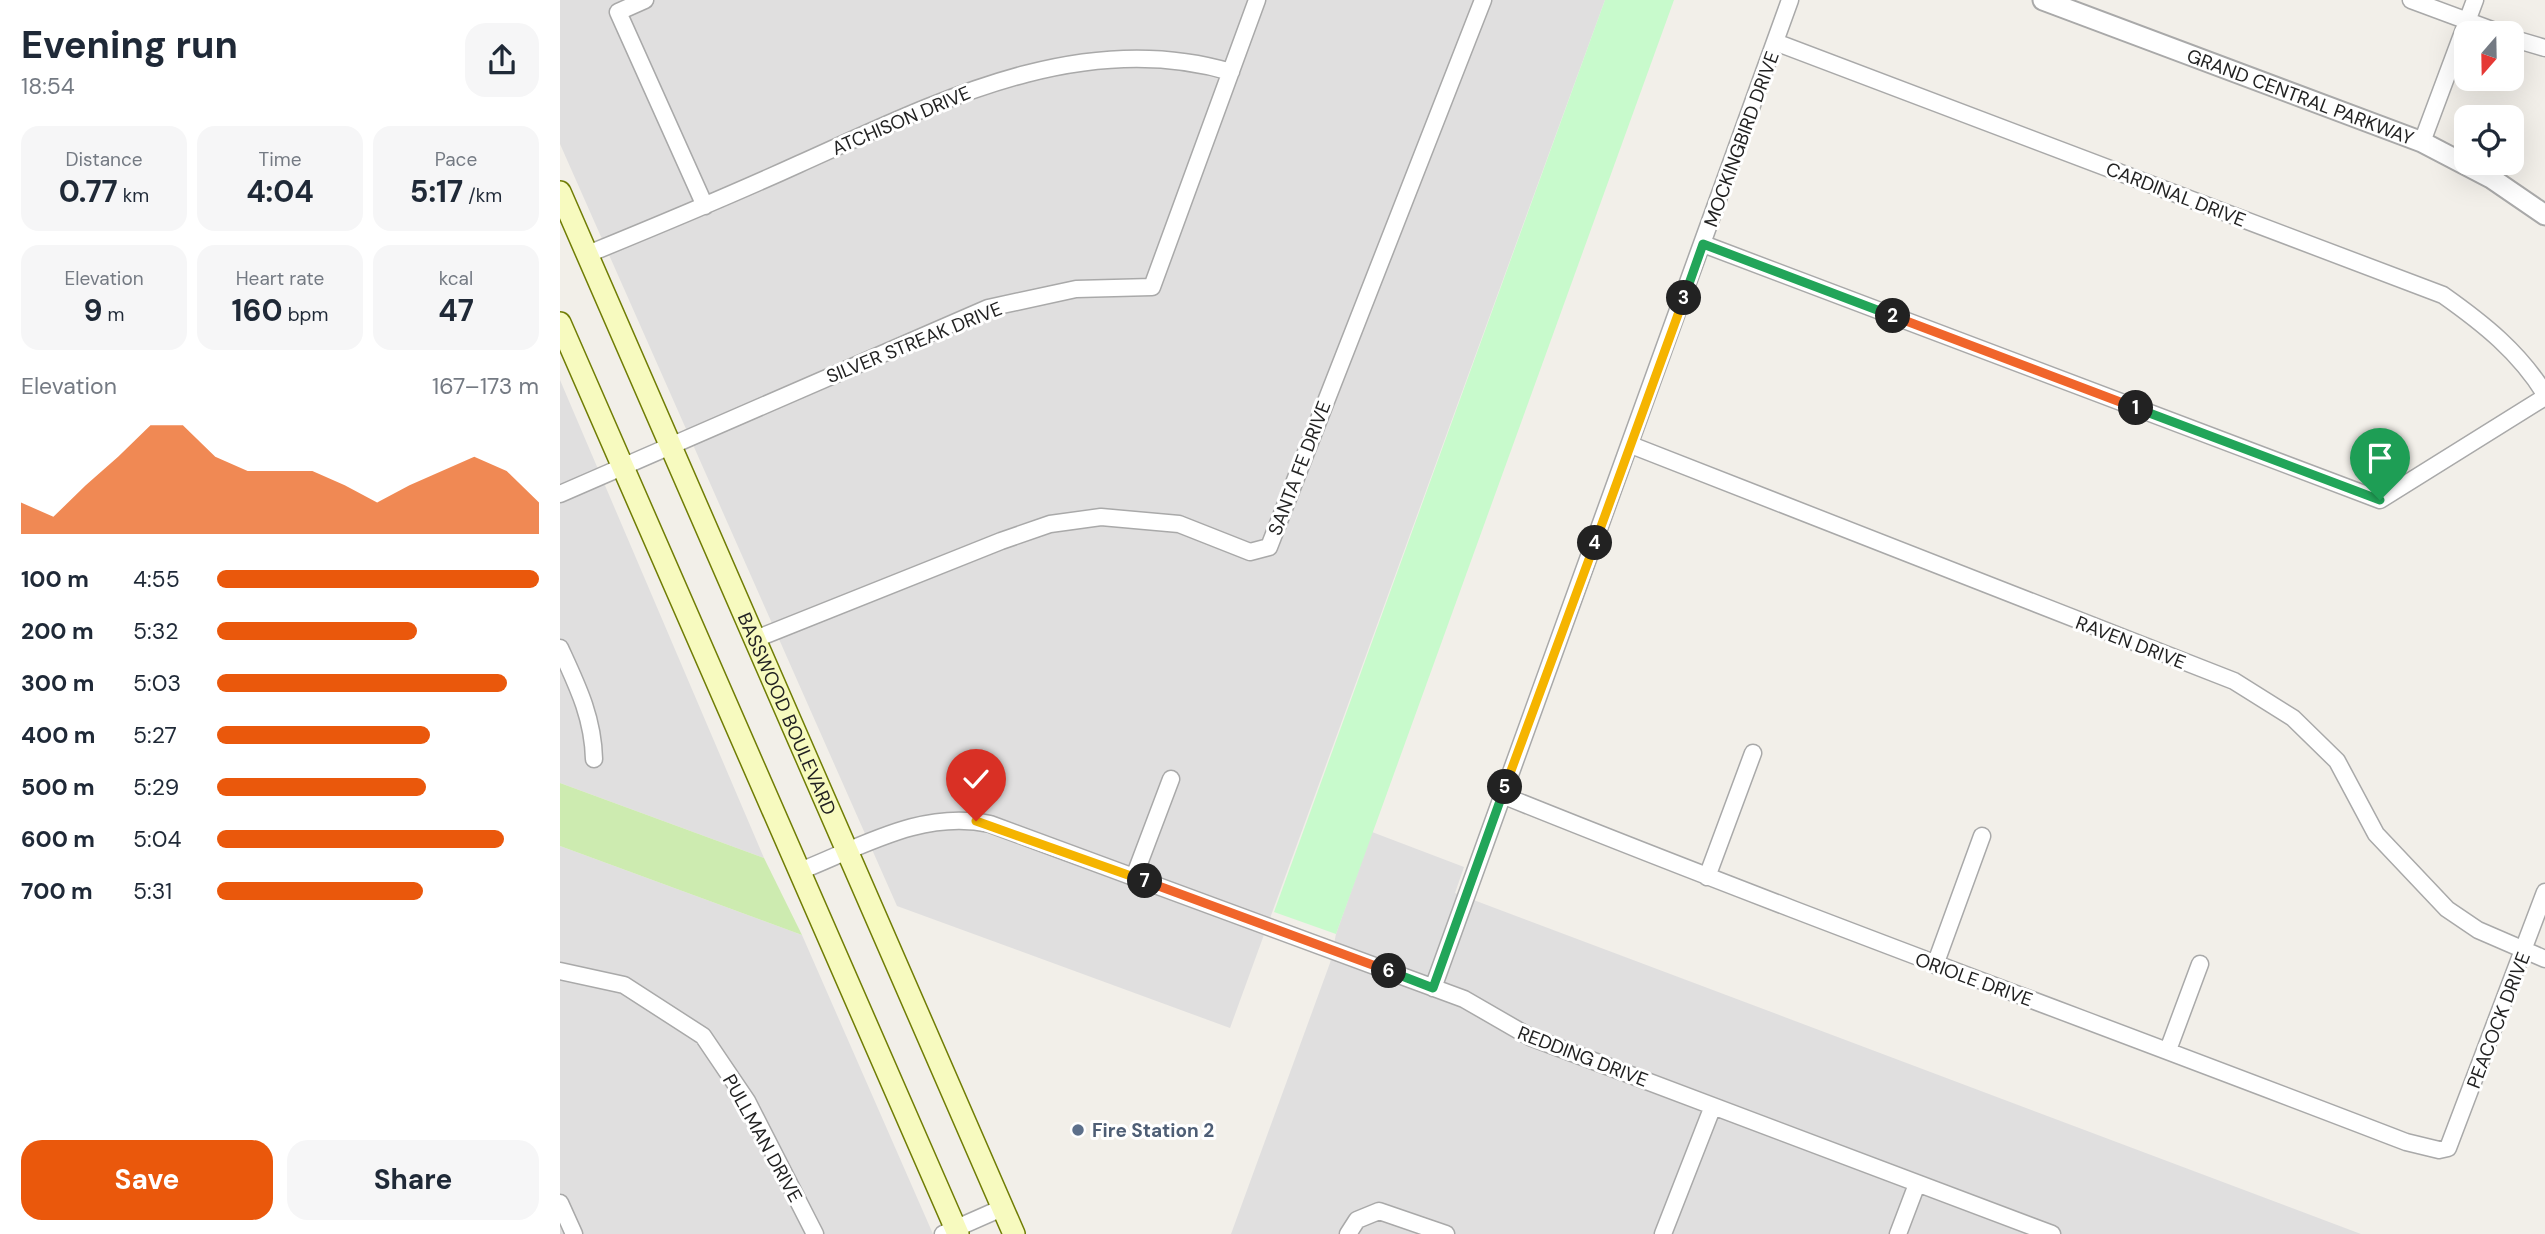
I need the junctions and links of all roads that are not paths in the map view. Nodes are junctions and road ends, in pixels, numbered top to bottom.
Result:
1 (645, 0) edge
2 (1257, 0) edge
3 (1483, 0) edge
4 (1790, 0) edge
5 (2043, 0) edge
6 (2410, 0) edge
7 (2475, 0) edge
8 (2465, 21) edge
9 (2468, 21) edge
10 (1775, 42) junction
11 (2524, 42) edge
12 (2545, 48) edge
13 (2454, 59) edge
14 (1231, 72) junction
15 (2422, 142) junction
16 (560, 192) edge
17 (705, 206) junction
18 (2545, 215) edge
19 (1703, 244) junction
20 (588, 254) junction
21 (560, 323) edge
22 (2545, 396) edge
23 (1631, 445) junction
24 (671, 446) junction
25 (622, 467) junction
26 (560, 495) edge
27 (753, 640) junction
28 (560, 648) edge
29 (1753, 753) dead end
30 (594, 759) dead end
31 (1171, 779) dead end
32 (1503, 795) junction
33 (1982, 836) dead end
34 (847, 852) junction
35 (800, 871) junction
36 (1134, 877) junction
37 (1707, 877) junction
38 (2545, 892) edge
39 (2524, 952) junction
40 (2545, 959) edge
41 (2200, 964) dead end
42 (1935, 965) junction
43 (560, 971) edge
44 (1433, 988) junction
45 (2168, 1050) junction
46 (1713, 1105) junction
47 (2448, 1147) joint
48 (1917, 1184) junction
49 (560, 1203) edge
50 (1002, 1208) junction
51 (953, 1232) edge
52 (573, 1234) edge
53 (815, 1234) edge
54 (1014, 1234) edge
55 (1348, 1234) edge
56 (1446, 1234) edge
57 (1663, 1234) edge
58 (1898, 1234) edge
59 (2052, 1234) edge

1 - 17 street
2 - 14 street, SILVER STREAK DRIVE
3 - 27 street, SANTA FE DRIVE
4 - 10 street, MOCKINGBIRD DRIVE
5 - 15 street, GRAND CENTRAL PARKWAY
6 - 8 street
7 - 9 street
10 - 19 street, MOCKINGBIRD DRIVE
10 - 22 street, CARDINAL DRIVE
11 - 12 street
13 - 15 street
14 - 17 street, ATCHISON DRIVE
14 - 24 street, SILVER STREAK DRIVE
15 - 18 street, GRAND CENTRAL PARKWAY
16 - 20 main road, BASSWOOD BOULEVARD
17 - 20 street, ATCHISON DRIVE
19 - 22 street
19 - 23 street, MOCKINGBIRD DRIVE
20 - 24 main road, BASSWOOD BOULEVARD
21 - 25 main road
23 - 32 street, MOCKINGBIRD DRIVE
23 - 39 street, RAVEN DRIVE
24 - 25 street, SILVER STREAK DRIVE
24 - 27 main road, BASSWOOD BOULEVARD
25 - 26 street, SILVER STREAK DRIVE
25 - 35 main road
27 - 34 main road, BASSWOOD BOULEVARD
28 - 30 street
29 - 37 street
31 - 36 street
32 - 37 street, ORIOLE DRIVE
32 - 44 street, MOCKINGBIRD DRIVE
33 - 42 street
34 - 35 street, REDDING DRIVE
34 - 36 street, REDDING DRIVE
34 - 50 main road, BASSWOOD BOULEVARD
35 - 51 main road
36 - 44 street, REDDING DRIVE
37 - 42 street, ORIOLE DRIVE
38 - 39 street, PEACOCK DRIVE
39 - 40 street, RAVEN DRIVE
39 - 47 street, PEACOCK DRIVE
41 - 45 street
42 - 45 street, ORIOLE DRIVE
43 - 53 street, PULLMAN DRIVE
44 - 46 street, REDDING DRIVE
45 - 47 street, ORIOLE DRIVE
46 - 48 street, REDDING DRIVE
46 - 57 street
48 - 58 street
48 - 59 street, REDDING DRIVE
49 - 52 street
50 - 51 street
50 - 54 main road, BASSWOOD BOULEVARD
55 - 56 street

